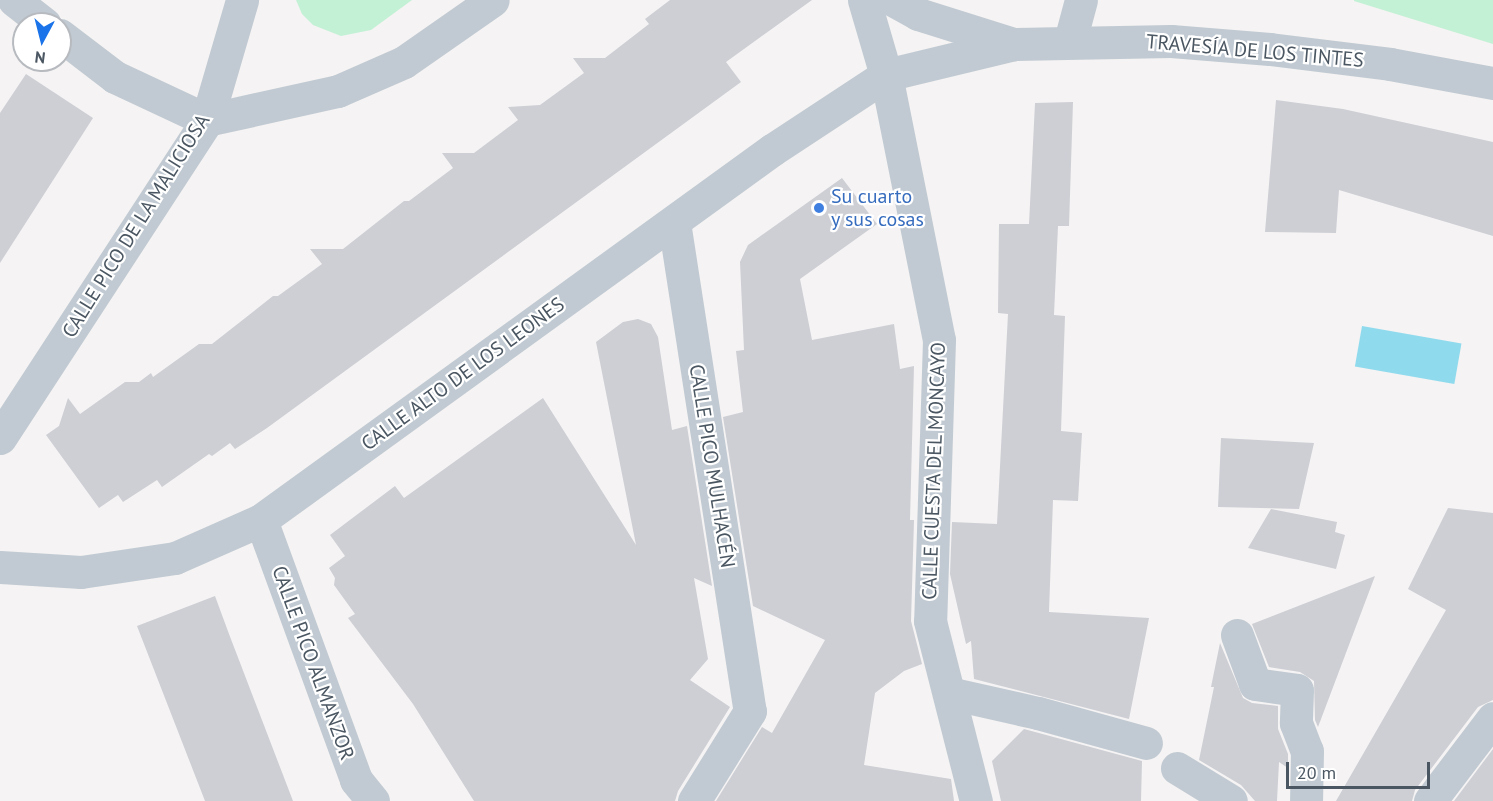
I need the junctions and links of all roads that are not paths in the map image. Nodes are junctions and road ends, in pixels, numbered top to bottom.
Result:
1 (14, 0) edge
2 (242, 0) edge
3 (493, 0) edge
4 (864, 0) edge
5 (893, 0) edge
6 (1081, 0) edge
7 (30, 12) edge
8 (1070, 41) junction
9 (72, 44) edge
10 (1014, 44) junction
11 (886, 75) junction
12 (1493, 83) edge
13 (207, 120) junction
14 (674, 222) junction
15 (0, 438) edge
16 (261, 520) junction
17 (0, 567) edge
18 (1237, 635) dead end
19 (949, 693) junction
20 (1493, 718) edge
21 (1146, 744) dead end
22 (1177, 768) dead end
23 (373, 801) edge
24 (694, 801) edge
25 (976, 801) edge
26 (1231, 801) edge
27 (1306, 801) edge
28 (1430, 801) edge

1 - 7 street
2 - 13 street, CALLE PICO DE LA MALICIOSA
3 - 13 street
4 - 11 street, CALLE CUESTA DEL MONCAYO
5 - 10 street, TRAVESÍA DE LOS TINTES
6 - 8 street
8 - 10 street, TRAVESÍA DE LOS TINTES
8 - 12 street, TRAVESÍA DE LOS TINTES
9 - 13 street
10 - 11 street, TRAVESÍA DE LOS TINTES
11 - 14 street, CALLE ALTO DE LOS LEONES
11 - 19 street, CALLE CUESTA DEL MONCAYO
13 - 15 street, CALLE PICO DE LA MALICIOSA
14 - 16 street, CALLE ALTO DE LOS LEONES
14 - 24 street, CALLE PICO MULHACÉN
16 - 17 street, CALLE ALTO DE LOS LEONES
16 - 23 street, CALLE PICO ALMANZOR
18 - 27 street
19 - 21 street
19 - 25 street, CALLE CUESTA DEL MONCAYO
20 - 28 street
22 - 26 street

